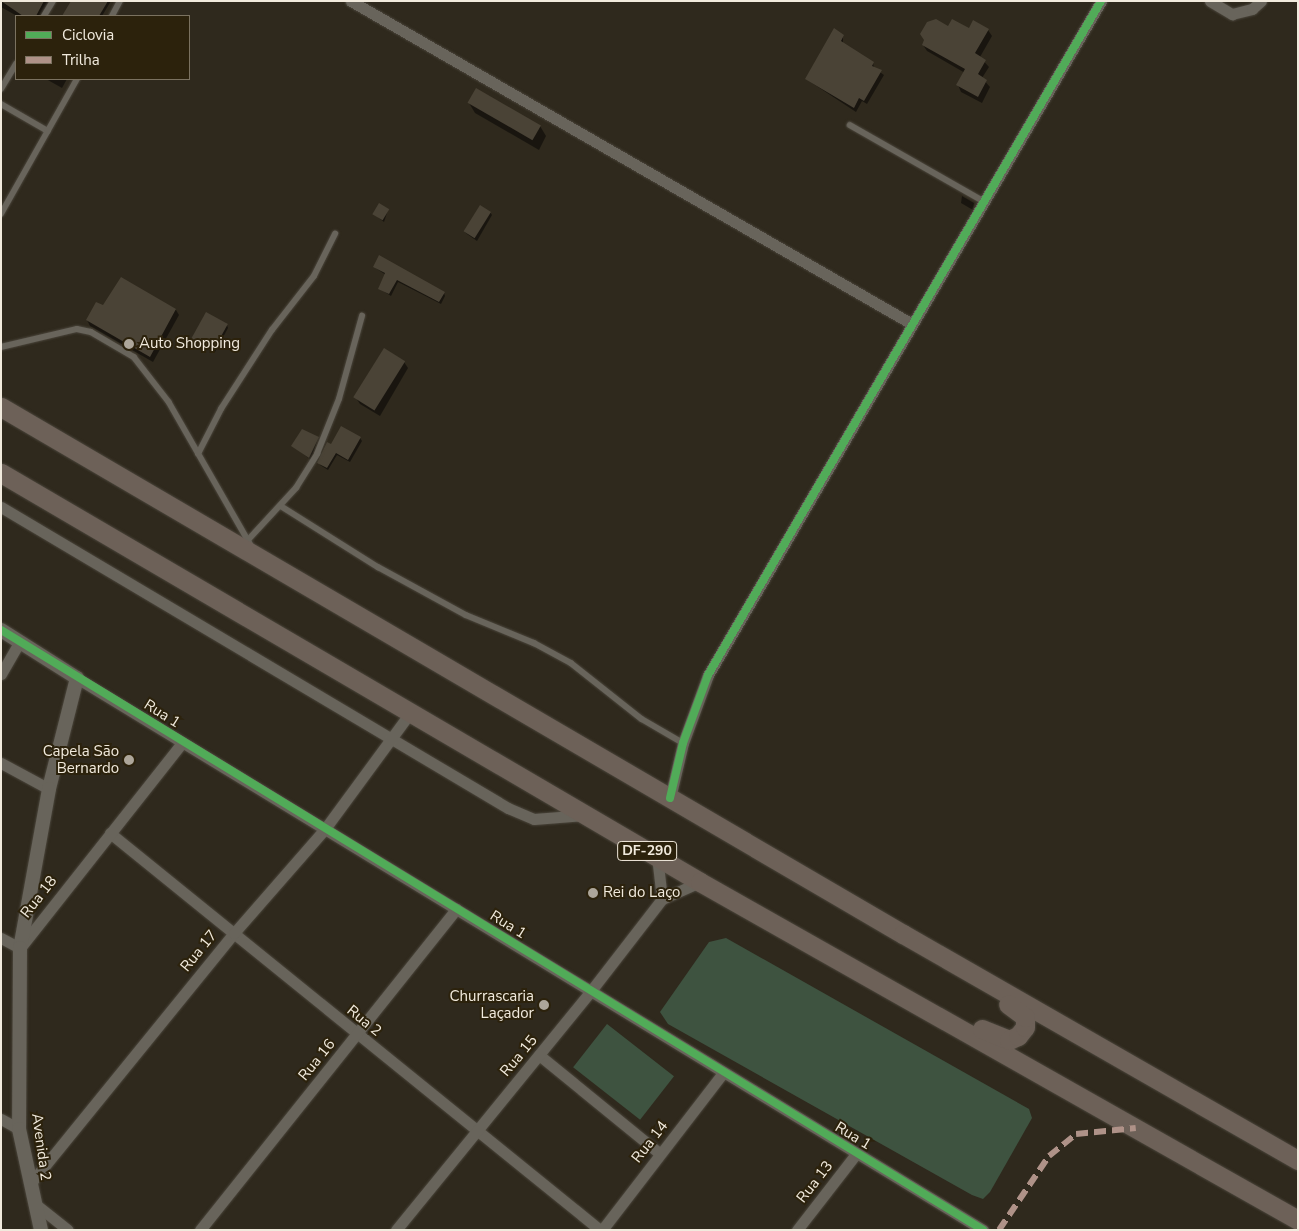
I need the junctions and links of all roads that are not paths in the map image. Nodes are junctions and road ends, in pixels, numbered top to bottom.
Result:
1 (53, 1) edge
2 (120, 1) edge
3 (351, 1) edge
4 (1101, 1) edge
5 (1210, 1) edge
6 (1261, 1) edge
7 (45, 15) edge
8 (113, 15) edge
9 (15, 66) edge
10 (76, 80) edge
11 (1, 89) edge
12 (1, 104) edge
13 (850, 125) dead end
14 (48, 131) junction
15 (983, 201) junction
16 (1, 214) edge
17 (335, 234) dead end
18 (362, 316) dead end
19 (912, 324) junction
20 (1, 346) edge
21 (1, 407) edge
22 (198, 454) junction
23 (1, 473) edge
24 (281, 506) junction
25 (1, 507) edge
26 (252, 548) junction
27 (1, 630) edge
28 (20, 641) junction
29 (1, 674) edge
30 (77, 678) junction
31 (410, 713) junction
32 (392, 738) junction
33 (182, 743) junction
34 (683, 743) junction
35 (1, 763) edge
36 (50, 789) junction
37 (670, 798) junction
38 (586, 815) junction
39 (324, 830) junction
40 (110, 834) junction
41 (657, 856) junction
42 (700, 882) junction
43 (662, 899) junction
44 (456, 910) junction
45 (234, 933) junction
46 (903, 934) junction
47 (1, 938) edge
48 (20, 948) junction
49 (885, 985) junction
50 (590, 992) junction
51 (357, 1034) junction
52 (539, 1055) junction
53 (723, 1073) junction
54 (1, 1119) edge
55 (19, 1129) junction
56 (476, 1131) junction
57 (1258, 1137) junction
58 (1298, 1152) edge
59 (660, 1153) junction
60 (856, 1154) junction
61 (1298, 1160) edge
62 (30, 1184) junction
63 (34, 1203) junction
64 (1298, 1220) edge
65 (39, 1228) edge
66 (68, 1230) edge
67 (200, 1230) edge
68 (396, 1230) edge
69 (601, 1230) edge
70 (797, 1230) edge
71 (983, 1230) edge

1 - 7 lane
2 - 8 lane
3 - 19 street
4 - 15 street
5 - 6 street
9 - 11 lane
10 - 14 lane
12 - 14 lane
13 - 15 lane
14 - 16 lane
15 - 19 street
17 - 22 lane
18 - 24 lane
19 - 34 street
20 - 22 lane
21 - 26 highway
22 - 26 lane
23 - 31 highway, DF-290
24 - 26 lane
24 - 34 lane
25 - 32 street
26 - 37 highway
27 - 28 street
28 - 29 street
28 - 30 street, Rua 1
30 - 33 street, Rua 1
30 - 36 street, Rua 18
31 - 32 street, Rua 17
31 - 38 highway, DF-290
32 - 38 street
32 - 39 street, Rua 17
33 - 39 street, Rua 1
33 - 40 street, Rua 18
34 - 37 street
35 - 36 street
36 - 48 street, Rua 18
37 - 46 highway
38 - 41 highway, DF-290
39 - 44 street, Rua 1
39 - 45 street, Rua 17
40 - 45 street, Rua 2
40 - 48 street, Rua 18
41 - 42 highway, DF-290
41 - 43 street
42 - 43 street
42 - 49 highway, DF-290
43 - 50 street, Rua 15
44 - 50 street, Rua 1
44 - 51 street, Rua 16
45 - 51 street, Rua 2
45 - 62 street, Rua 17
46 - 49 highway
46 - 57 highway
47 - 48 street
48 - 55 street, Avenida 2
49 - 64 highway, DF-290
50 - 52 street, Rua 15
50 - 53 street, Rua 1
51 - 56 street, Rua 2
51 - 67 street, Rua 16
52 - 56 street, Rua 15
52 - 59 street
53 - 59 street, Rua 14
53 - 60 street, Rua 1
54 - 55 street
55 - 62 street, Avenida 2
56 - 68 street, Rua 15
56 - 69 street, Rua 2
57 - 58 highway
57 - 61 highway
59 - 69 street, Rua 14
60 - 70 street, Rua 13
60 - 71 street, Rua 1
62 - 63 street, Avenida 2
63 - 65 street, Avenida 2
63 - 66 street

